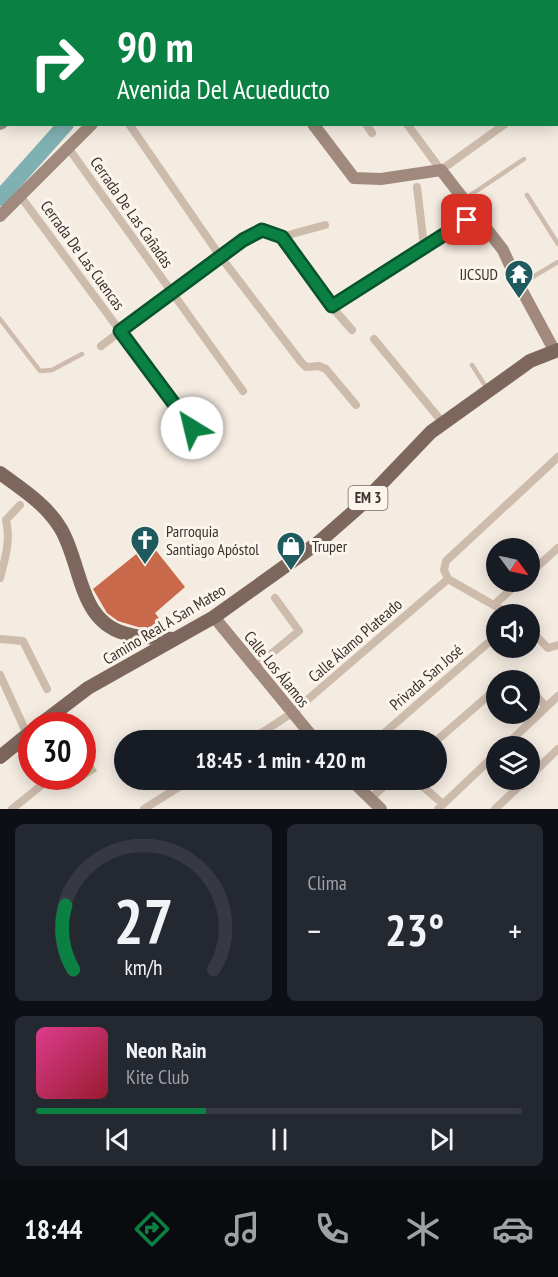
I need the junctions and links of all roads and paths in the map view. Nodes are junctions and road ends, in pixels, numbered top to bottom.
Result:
1 (90, 126) edge
2 (130, 126) edge
3 (315, 126) edge
4 (367, 126) edge
5 (408, 126) edge
6 (502, 126) edge
7 (372, 133) dead end
8 (69, 149) junction
9 (524, 159) dead end
10 (441, 170) junction
11 (417, 188) dead end
12 (527, 195) dead end
13 (21, 197) junction
14 (463, 199) junction
15 (3, 208) edge
16 (467, 220) dead end
17 (325, 225) dead end
18 (282, 237) junction
19 (558, 244) edge
20 (424, 246) junction
21 (220, 256) junction
22 (558, 262) edge
23 (519, 285) junction
24 (171, 292) junction
25 (332, 306) junction
26 (0, 318) edge
27 (352, 330) dead end
28 (120, 331) junction
29 (374, 339) dead end
30 (101, 345) dead end
31 (556, 350) edge
32 (82, 354) dead end
33 (472, 365) dead end
34 (488, 390) junction
35 (243, 391) dead end
36 (356, 405) dead end
37 (443, 423) junction
38 (192, 428) dead end
39 (558, 457) edge
40 (0, 473) edge
41 (21, 505) dead end
42 (3, 518) edge
43 (558, 548) edge
44 (540, 564) edge
45 (0, 578) edge
46 (448, 579) junction
47 (508, 592) edge
48 (275, 598) dead end
49 (495, 604) joint
50 (214, 617) junction
51 (0, 639) edge
52 (172, 639) junction
53 (540, 640) edge
54 (486, 645) edge
55 (558, 645) edge
56 (255, 668) junction
57 (0, 675) edge
58 (47, 689) dead end
59 (558, 696) edge
60 (486, 698) edge
61 (540, 700) edge
62 (546, 707) junction
63 (22, 712) edge
64 (56, 712) edge
65 (292, 713) junction
66 (266, 730) edge
67 (307, 730) edge
68 (388, 730) edge
69 (447, 731) edge
70 (516, 736) edge
71 (18, 742) edge
72 (558, 749) edge
73 (0, 757) edge
74 (486, 763) edge
75 (540, 766) edge
76 (36, 790) edge
77 (173, 790) edge
78 (361, 790) edge
79 (380, 790) edge
80 (425, 790) edge
81 (515, 790) edge
82 (370, 799) junction
83 (440, 806) edge
84 (12, 809) edge
85 (144, 809) edge
86 (381, 809) edge
87 (495, 809) edge

1 - 8 street
2 - 21 street
3 - 10 street
4 - 7 street
5 - 10 street
6 - 10 street
8 - 13 street
8 - 24 street, Cerrada De Las Cañadas
9 - 14 lane
10 - 14 street
11 - 20 street
12 - 19 lane
13 - 15 street
13 - 28 street, Cerrada De Las Cuencas
14 - 23 street
16 - 20 street
17 - 18 street
18 - 21 street
18 - 25 street
20 - 25 street
21 - 24 street
21 - 36 street
22 - 23 lane
23 - 31 street
24 - 28 street
24 - 35 street, Cerrada De Las Cañadas
25 - 27 street
26 - 32 lane
28 - 30 street
28 - 38 street, Cerrada De Las Cuencas
29 - 37 street
31 - 34 main road, Camino Real A San Mateo / EM 3
33 - 34 lane
34 - 37 main road, Camino Real A San Mateo / EM 3
37 - 50 main road, Camino Real A San Mateo / EM 3
39 - 46 street
40 - 52 main road
41 - 42 street
42 - 45 street
43 - 44 street
46 - 49 street
46 - 65 street, Calle Álamo Plateado
47 - 49 street
48 - 56 street
50 - 52 main road, Camino Real A San Mateo / EM 3
50 - 56 street, Calle Los Álamos
51 - 58 street
52 - 64 main road, Camino Real A San Mateo / EM 3
53 - 55 street
54 - 68 street, Privada San José
56 - 65 street, Calle Los Álamos
57 - 63 street
59 - 62 street
60 - 69 street
61 - 62 street
62 - 70 street
65 - 66 street, Calle Álamo Plateado
65 - 67 street, Calle Los Álamos
71 - 73 main road, Camino Real A San Mateo / EM 3
72 - 75 street
74 - 83 street
76 - 84 street
77 - 85 street
78 - 82 street
79 - 82 street
80 - 83 street
81 - 87 street
82 - 86 street

